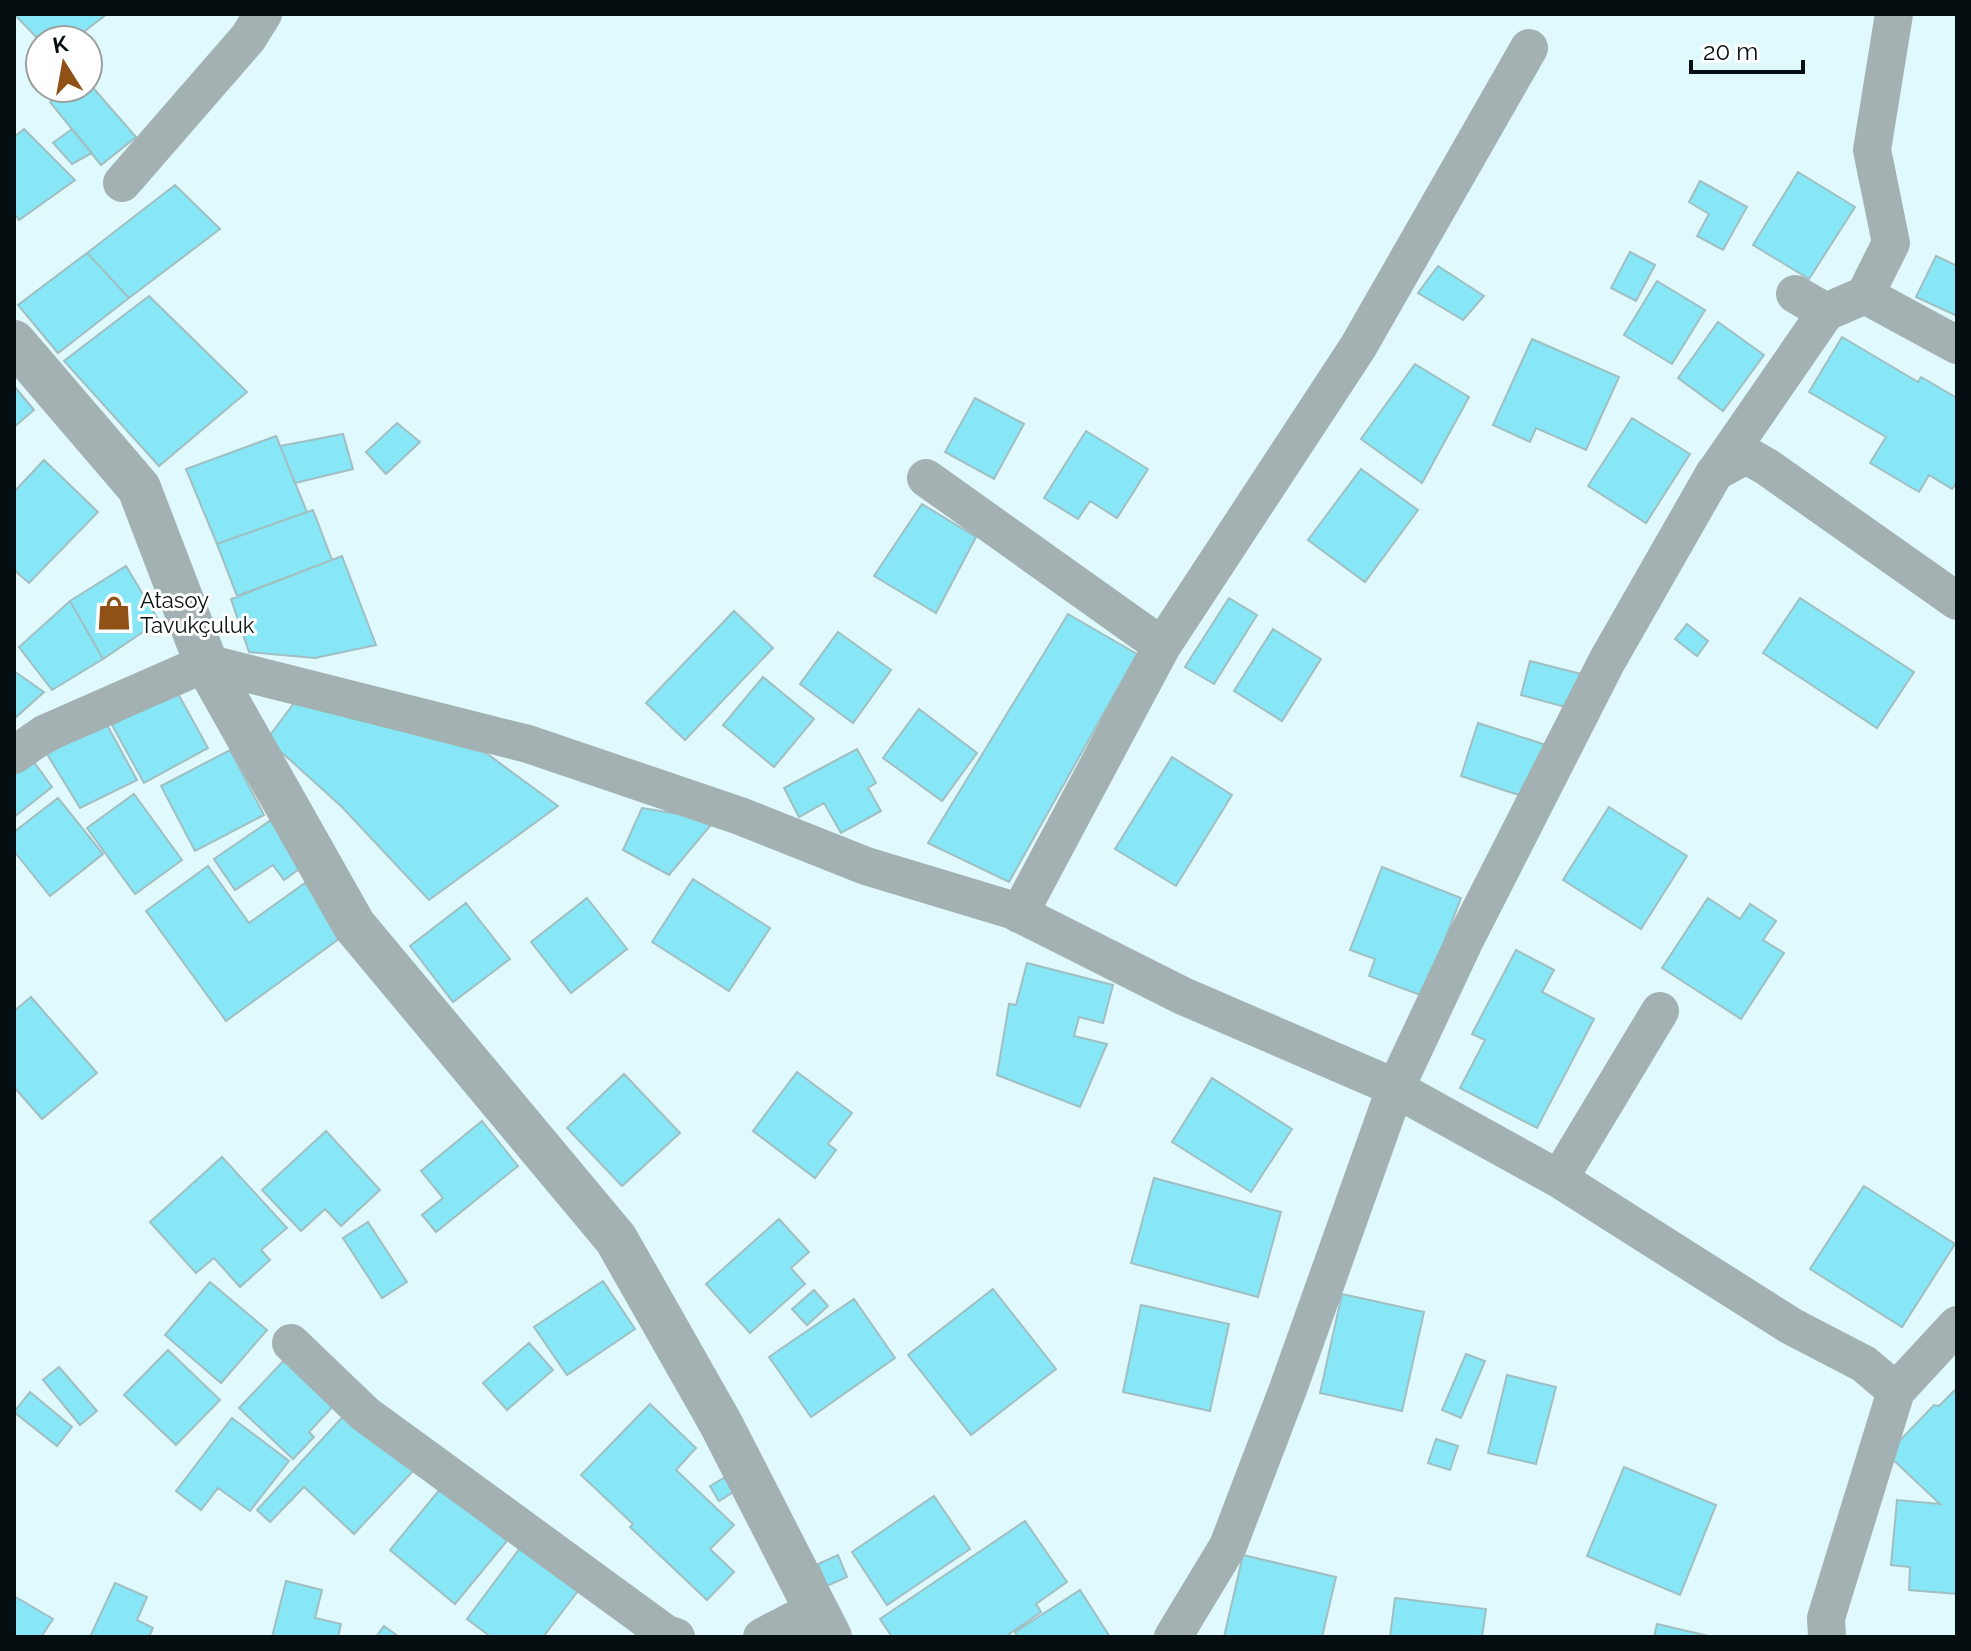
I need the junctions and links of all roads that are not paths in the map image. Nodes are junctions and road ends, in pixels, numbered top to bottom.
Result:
1 (263, 14) edge
2 (1894, 14) edge
3 (1529, 48) dead end
4 (122, 183) dead end
5 (1865, 295) junction
6 (14, 342) edge
7 (1957, 345) edge
8 (1715, 472) junction
9 (926, 478) dead end
10 (1957, 601) edge
11 (1162, 646) junction
12 (206, 663) junction
13 (14, 755) edge
14 (1019, 914) junction
15 (1660, 1011) dead end
16 (1395, 1089) junction
17 (1559, 1179) junction
18 (1957, 1325) edge
19 (291, 1343) dead end
20 (1896, 1391) junction
21 (823, 1623) edge
22 (676, 1637) edge
23 (762, 1637) edge
24 (1173, 1637) edge
25 (1827, 1637) edge

1 - 4 street
2 - 5 street
3 - 11 street
5 - 7 street
5 - 8 street
6 - 12 street
8 - 10 street
8 - 16 street
9 - 11 street
11 - 14 street
12 - 13 street
12 - 14 street
12 - 21 street
14 - 16 street
15 - 17 street
16 - 17 street
16 - 24 street
17 - 20 street
18 - 20 street
19 - 22 street
20 - 25 street
21 - 23 street

